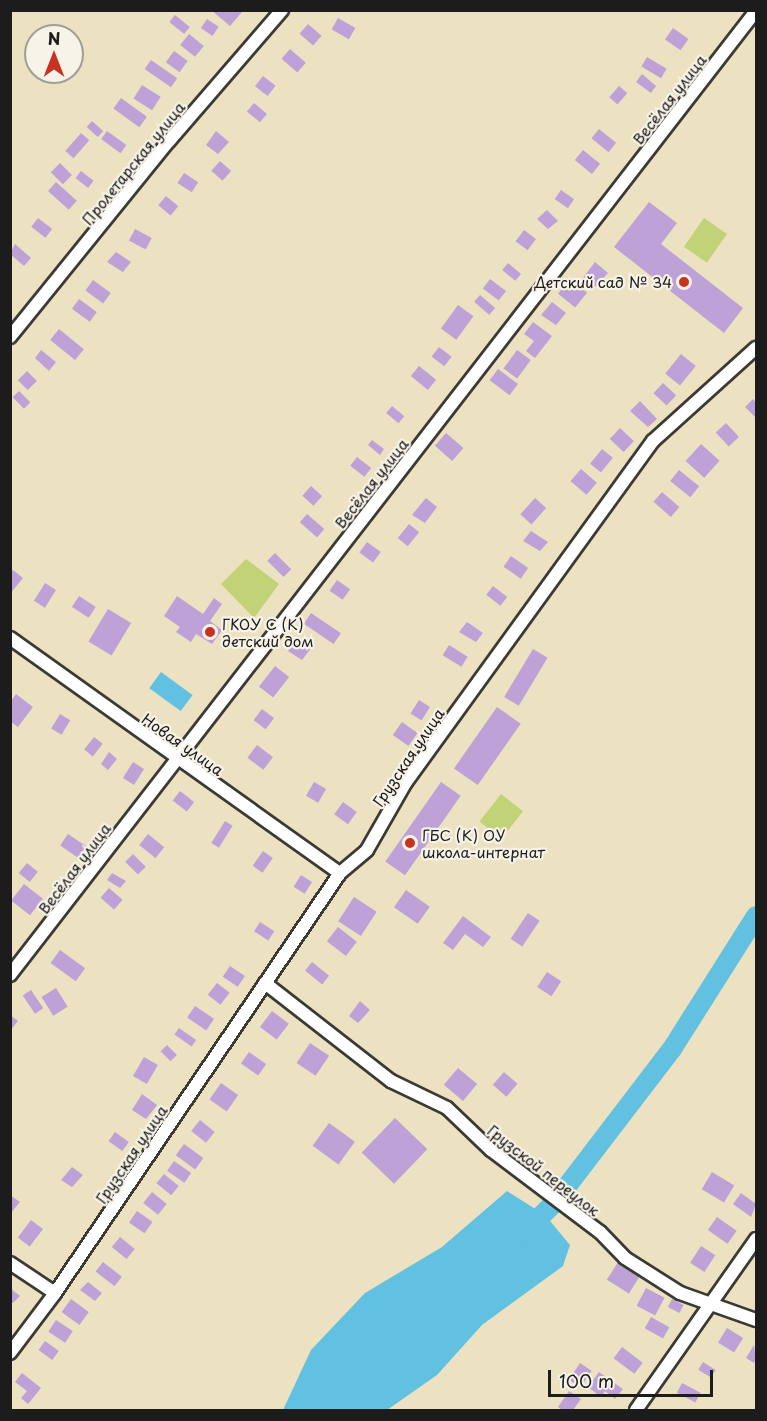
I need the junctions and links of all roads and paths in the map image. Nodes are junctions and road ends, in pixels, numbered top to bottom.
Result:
1 (282, 10) edge
2 (756, 11) edge
3 (10, 337) edge
4 (756, 348) edge
5 (10, 638) edge
6 (177, 758) junction
7 (340, 873) junction
8 (10, 975) edge
9 (265, 984) junction
10 (756, 1239) edge
11 (10, 1263) edge
12 (55, 1293) junction
13 (710, 1301) junction
14 (756, 1320) edge
15 (10, 1353) edge
16 (636, 1410) edge

1 - 3 street, Пролетарская улица
2 - 6 street, Весёлая улица
4 - 7 street, Грузская улица
5 - 6 street, Новая улица
6 - 7 street, Новая улица
6 - 8 street, Весёлая улица
7 - 9 street, Грузская улица
9 - 12 street, Грузская улица
9 - 13 street, Грузской переулок
10 - 13 street
11 - 12 street
12 - 15 street, Грузская улица
13 - 14 street, Грузской переулок
13 - 16 street

